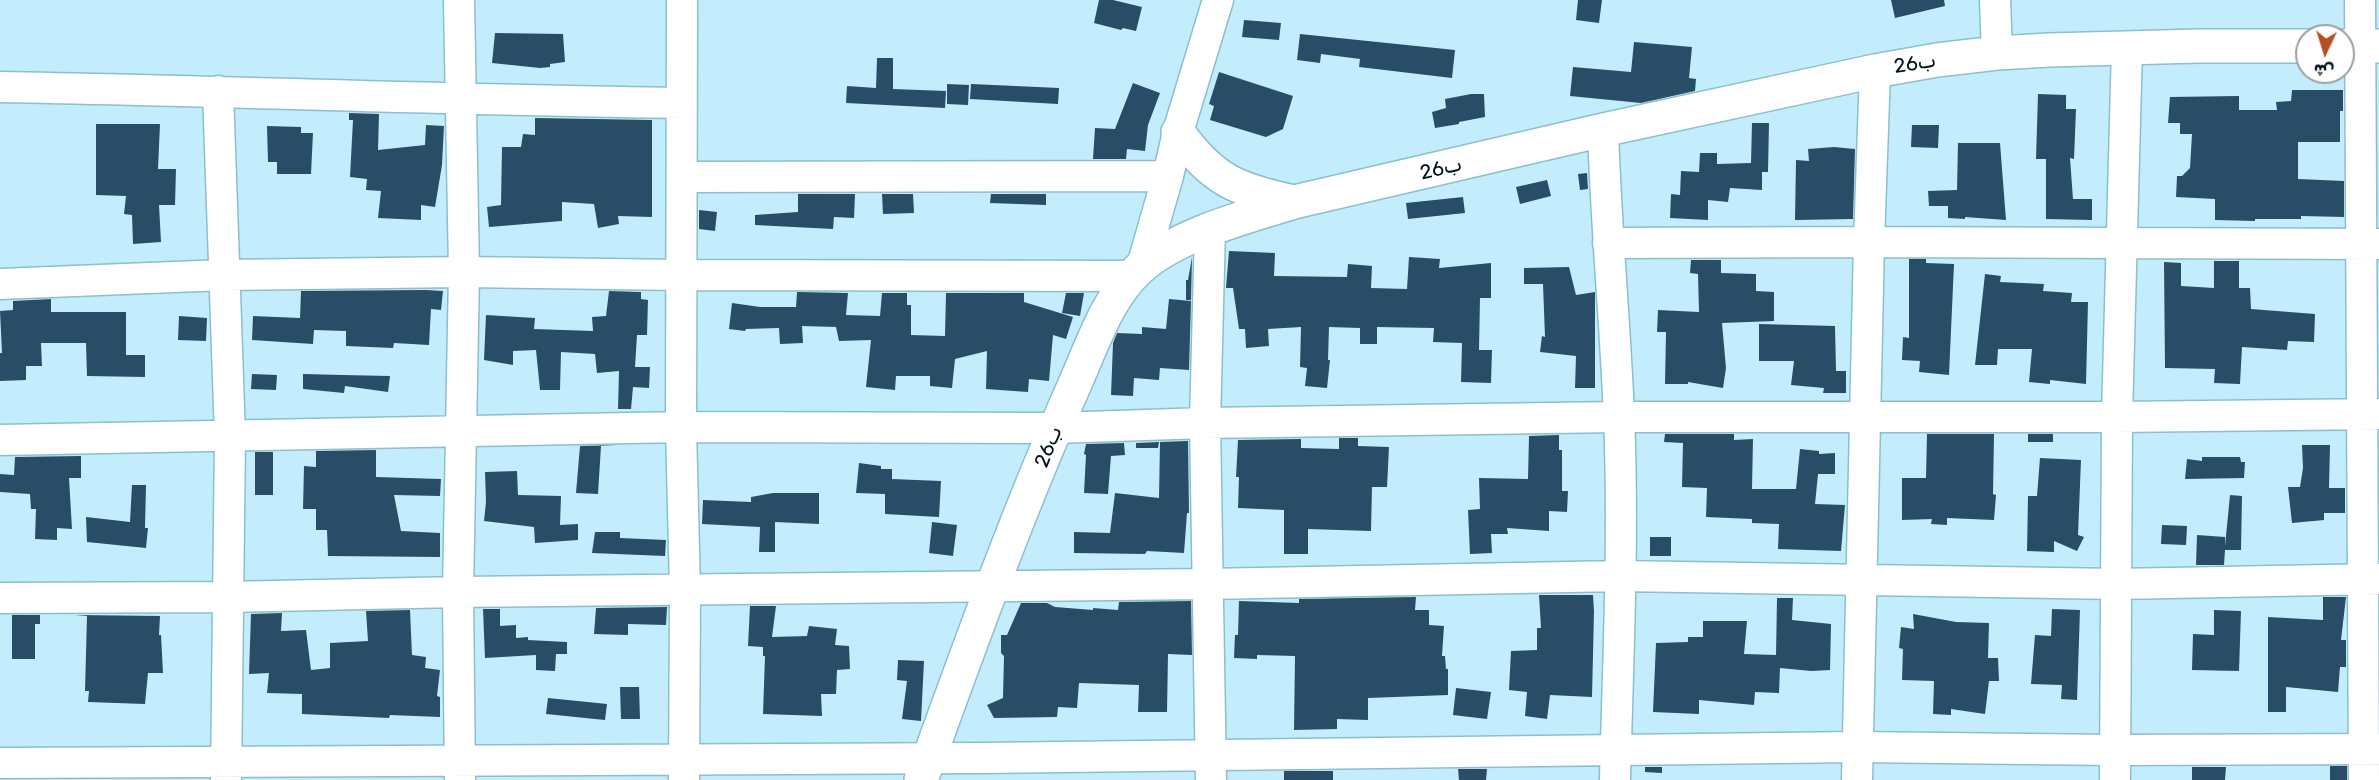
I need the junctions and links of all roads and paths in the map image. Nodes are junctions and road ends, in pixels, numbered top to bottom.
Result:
1 (459, 0) edge
2 (682, 0) edge
3 (1218, 0) edge
4 (1995, 0) edge
5 (2360, 0) edge
6 (2295, 46) edge
7 (2361, 46) edge
8 (2127, 47) junction
9 (1997, 53) junction
10 (1875, 71) junction
11 (0, 87) edge
12 (218, 91) junction
13 (460, 100) junction
14 (681, 103) junction
15 (1603, 130) junction
16 (1178, 132) junction
17 (1168, 176) junction
18 (683, 177) junction
19 (1294, 202) junction
20 (1210, 228) junction
21 (1869, 242) junction
22 (1608, 243) junction
23 (2121, 243) junction
24 (2371, 244) edge
25 (1137, 271) junction
26 (464, 272) junction
27 (224, 275) junction
28 (681, 275) junction
29 (0, 284) edge
30 (2371, 414) edge
31 (1865, 416) junction
32 (1619, 417) junction
33 (2117, 417) junction
34 (1205, 423) junction
35 (681, 427) junction
36 (1056, 428) junction
37 (463, 430) junction
38 (230, 436) junction
39 (0, 440) edge
40 (1620, 576) junction
41 (2371, 578) edge
42 (1862, 581) junction
43 (1207, 584) junction
44 (2116, 584) junction
45 (994, 587) junction
46 (685, 591) junction
47 (458, 592) junction
48 (227, 597) junction
49 (0, 598) edge
50 (1857, 747) junction
51 (2372, 749) edge
52 (1616, 750) junction
53 (2114, 750) junction
54 (0, 763) edge
55 (1211, 767) edge
56 (925, 769) edge
57 (984, 769) edge
58 (684, 770) edge
59 (226, 771) edge
60 (460, 771) edge
61 (1616, 780) edge
62 (1857, 780) edge
63 (2115, 780) edge
64 (2364, 780) edge

1 - 13 street
2 - 14 street
3 - 16 street
4 - 9 street
5 - 7 street
6 - 8 highway, 26ب
7 - 24 street
8 - 9 highway, 26ب
8 - 23 street
9 - 10 highway, 26ب
10 - 15 highway, 26ب
10 - 21 street
11 - 12 street
12 - 13 street
12 - 27 street
13 - 14 street
13 - 26 street
14 - 18 street
15 - 19 highway, 26ب
15 - 22 street
16 - 17 street
16 - 19 highway
17 - 18 street
17 - 25 street
18 - 28 street
19 - 20 highway, 26ب
20 - 25 highway, 26ب
20 - 34 street
21 - 22 street
21 - 23 street
21 - 31 street
22 - 32 street
23 - 24 street
23 - 33 street
24 - 30 street
25 - 28 street
25 - 36 highway, 26ب
26 - 27 street
26 - 28 street
26 - 37 street
27 - 29 street
27 - 38 street
28 - 35 street
30 - 33 street
30 - 41 street
31 - 32 street
31 - 33 street
31 - 42 street
32 - 34 street
32 - 40 street
33 - 44 street
34 - 36 street
34 - 43 street
35 - 36 street
35 - 37 street
35 - 46 street
36 - 45 highway, 26ب
37 - 38 street
37 - 47 street
38 - 39 street
38 - 48 street
40 - 42 street
40 - 43 street
40 - 52 street
41 - 44 street
41 - 51 street
42 - 44 street
42 - 50 street
43 - 45 street
43 - 55 street
44 - 53 street
45 - 46 street
45 - 56 highway, 26ب
46 - 47 street
46 - 58 street
47 - 48 street
47 - 60 street
48 - 49 street
48 - 59 street
50 - 52 street
50 - 53 street
50 - 62 street
51 - 53 street
51 - 64 street
52 - 55 street
52 - 61 street
53 - 63 street
54 - 59 street
55 - 57 street
56 - 57 street
56 - 58 street
58 - 60 street
59 - 60 street

